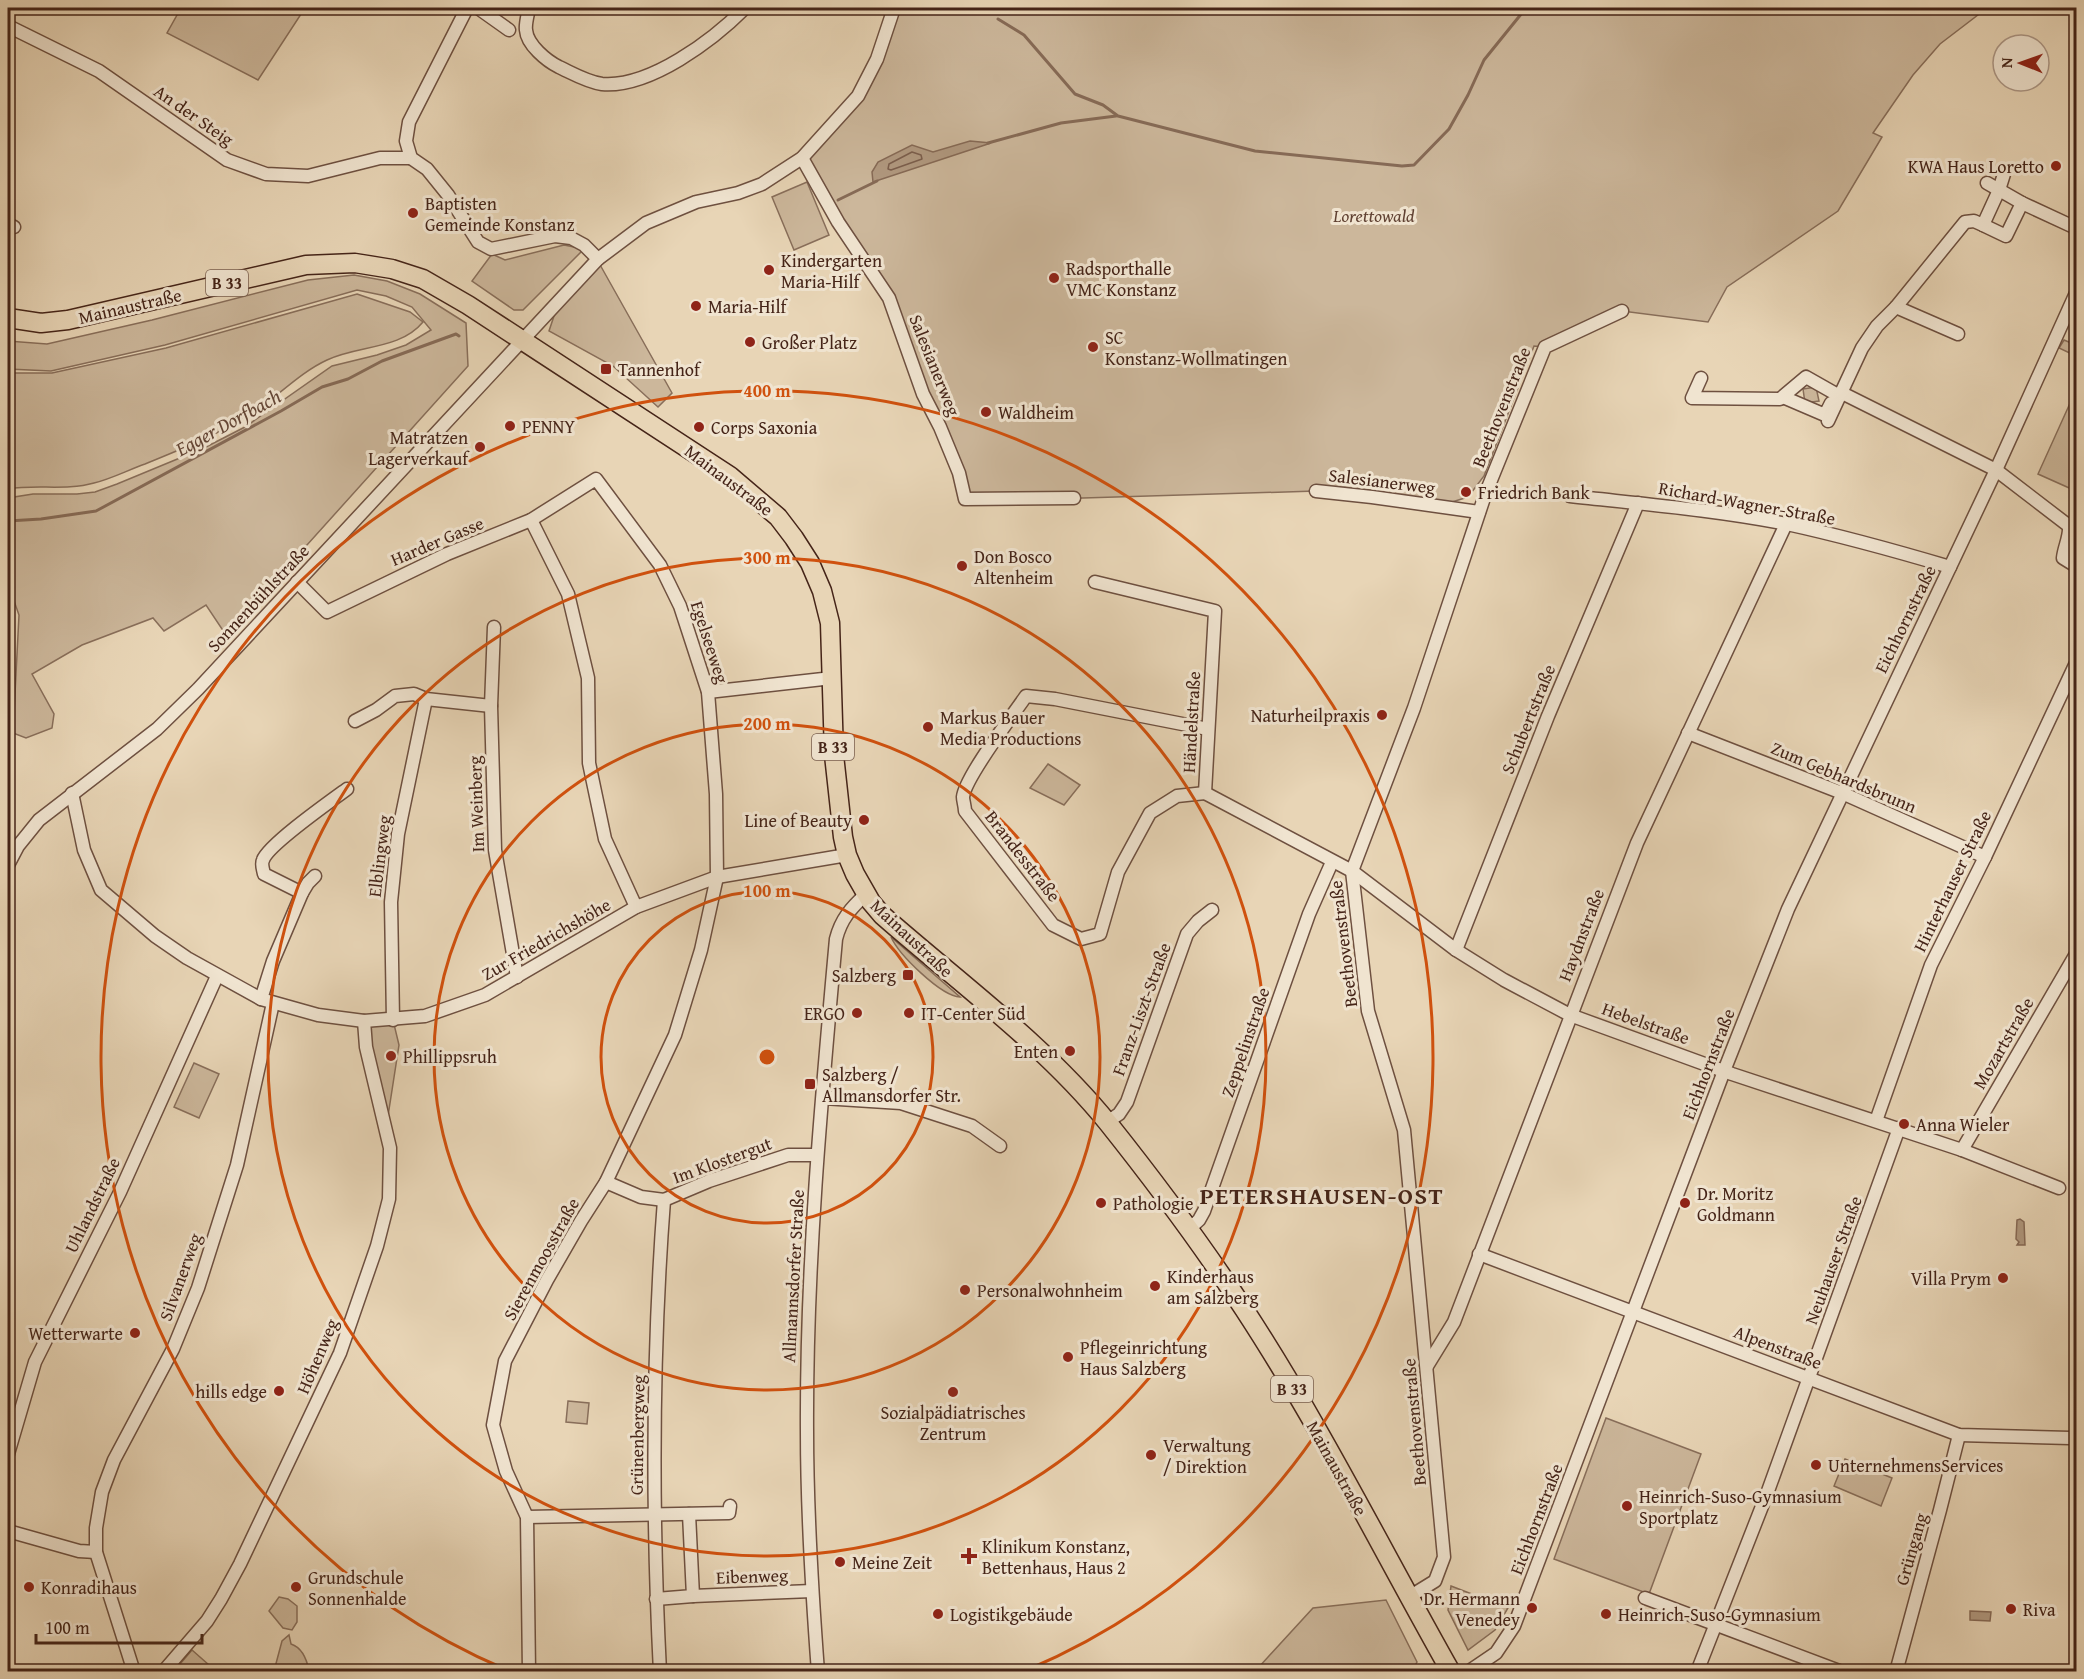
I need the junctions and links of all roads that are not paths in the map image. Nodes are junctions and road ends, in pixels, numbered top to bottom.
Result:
1 (467, 8) edge
2 (478, 8) edge
3 (529, 8) edge
4 (745, 8) edge
5 (894, 8) edge
6 (8, 26) edge
7 (509, 30) dead end
8 (411, 158) junction
9 (802, 158) junction
10 (2004, 174) dead end
11 (1987, 183) dead end
12 (1999, 190) junction
13 (2022, 203) junction
14 (1983, 225) junction
15 (2076, 228) edge
16 (598, 259) junction
17 (2076, 293) edge
18 (1896, 307) junction
19 (1622, 311) dead end
20 (8, 318) edge
21 (1958, 334) dead end
22 (521, 339) junction
23 (1701, 378) dead end
24 (1839, 393) junction
25 (1783, 398) junction
26 (1828, 421) dead end
27 (1996, 470) junction
28 (596, 479) joint
29 (1316, 491) dead end
30 (1570, 496) dead end
31 (1074, 498) dead end
32 (1638, 503) junction
33 (1479, 512) junction
34 (531, 520) junction
35 (1786, 524) junction
36 (2076, 566) edge
37 (1950, 567) junction
38 (297, 582) junction
39 (1095, 582) dead end
40 (494, 627) dead end
41 (2076, 663) edge
42 (832, 678) junction
43 (708, 692) junction
44 (426, 699) junction
45 (491, 706) junction
46 (355, 721) dead end
47 (1208, 729) junction
48 (1688, 733) junction
49 (347, 789) dead end
50 (72, 793) junction
51 (1205, 793) junction
52 (1842, 793) junction
53 (847, 855) junction
54 (1985, 857) junction
55 (1332, 862) junction
56 (8, 865) edge
57 (1352, 871) junction
58 (315, 876) dead end
59 (717, 877) junction
60 (302, 893) junction
61 (866, 894) junction
62 (636, 907) junction
63 (1212, 910) dead end
64 (1456, 950) junction
65 (2076, 954) edge
66 (217, 976) junction
67 (517, 977) junction
68 (267, 1001) junction
69 (1570, 1015) junction
70 (393, 1020) junction
71 (364, 1021) junction
72 (1724, 1071) junction
73 (823, 1098) junction
74 (1876, 1121) junction
75 (1107, 1122) junction
76 (1899, 1128) junction
77 (1000, 1146) dead end
78 (1962, 1150) junction
79 (817, 1155) junction
80 (606, 1182) junction
81 (2059, 1188) dead end
82 (664, 1200) junction
83 (1188, 1230) junction
84 (1479, 1254) junction
85 (1633, 1311) junction
86 (1427, 1366) junction
87 (1810, 1379) junction
88 (1959, 1435) junction
89 (2070, 1438) dead end
90 (8, 1454) edge
91 (730, 1506) dead end
92 (655, 1514) junction
93 (689, 1514) junction
94 (527, 1517) junction
95 (8, 1531) edge
96 (96, 1552) junction
97 (812, 1591) junction
98 (693, 1596) junction
99 (1409, 1597) junction
100 (1645, 1598) dead end
101 (656, 1599) junction
102 (1716, 1625) junction
103 (134, 1671) edge
104 (163, 1671) edge
105 (529, 1671) edge
106 (660, 1671) edge
107 (818, 1671) edge
108 (1451, 1671) edge
109 (1468, 1671) edge
110 (1696, 1671) edge
111 (1842, 1671) edge
112 (1896, 1671) edge

1 - 8 street
2 - 7 street
3 - 4 street
5 - 9 street, Sonnenbühlstraße
6 - 8 street, An der Steig
8 - 16 street
9 - 16 street, Sonnenbühlstraße
9 - 31 street, Salesianerweg
10 - 12 street
11 - 12 street
12 - 13 street
12 - 14 street
13 - 14 street
13 - 15 street
14 - 18 street
16 - 22 street, Sonnenbühlstraße
17 - 27 street, Eichhornstraße
18 - 21 street
18 - 24 street
19 - 33 street, Beethovenstraße
20 - 22 main road, Mainaustraße / B 33
22 - 38 street, Sonnenbühlstraße
22 - 42 main road, Mainaustraße / B 33
23 - 25 street
24 - 25 street
24 - 25 street
24 - 26 street
24 - 27 street
27 - 36 street
27 - 37 street, Eichhornstraße
28 - 34 street, Harder Gasse
28 - 43 street, Egelseeweg
29 - 33 street, Salesianerweg
30 - 32 street, Richard-Wagner-Straße
32 - 35 street, Richard-Wagner-Straße
32 - 64 street, Schubertstraße
33 - 57 street, Beethovenstraße
34 - 38 street, Harder Gasse
34 - 62 street
35 - 37 street, Richard-Wagner-Straße
35 - 48 street, Haydnstraße
37 - 52 street, Eichhornstraße
38 - 50 street, Sonnenbühlstraße
39 - 47 street, Händelstraße
40 - 45 street, Im Weinberg
41 - 54 street, Hinterhauser Straße
42 - 43 street
42 - 53 main road, Mainaustraße / B 33
43 - 59 street, Egelseeweg
44 - 45 street
44 - 46 street
44 - 70 street, Elblingweg
45 - 67 street, Im Weinberg
47 - 51 street, Händelstraße
47 - 51 street, Brandesstraße
48 - 52 street, Zum Gebhardsbrunn
48 - 69 street, Haydnstraße
49 - 60 street
50 - 56 street, Sonnenbühlstraße
50 - 66 street, Zur Friedrichshöhe
51 - 55 street, Händelstraße
52 - 54 street, Zum Gebhardsbrunn
52 - 72 street, Eichhornstraße
53 - 59 street, Zur Friedrichshöhe
53 - 61 main road, Mainaustraße / B 33
54 - 74 street, Hinterhauser Straße
55 - 57 street, Händelstraße
55 - 83 street, Zeppelinstraße
57 - 64 street, Hebelstraße
57 - 86 street, Beethovenstraße
58 - 60 street
59 - 62 street, Zur Friedrichshöhe
59 - 80 street, Sierenmoosstraße
60 - 68 street
61 - 73 street, Allmannsdorfer Straße
61 - 75 main road, Mainaustraße / B 33
62 - 67 street, Zur Friedrichshöhe
63 - 75 street, Franz-Liszt-Straße
64 - 69 street, Hebelstraße
65 - 78 street, Mozartstraße
66 - 68 street, Zur Friedrichshöhe
66 - 90 street, Uhlandstraße
67 - 70 street, Zur Friedrichshöhe
68 - 71 street, Zur Friedrichshöhe
68 - 96 street, Silvanerweg
69 - 72 street, Hebelstraße
69 - 84 street, Haydnstraße
70 - 71 street, Zur Friedrichshöhe
71 - 104 street, Höhenweg
72 - 74 street, Hebelstraße
72 - 85 street, Eichhornstraße
73 - 77 street
73 - 79 street, Allmannsdorfer Straße
74 - 76 street, Hebelstraße
75 - 83 main road, Mainaustraße / B 33
76 - 78 street, Hebelstraße
76 - 87 street, Neuhauser Straße
78 - 81 street, Hebelstraße
79 - 82 street, Im Klostergut
79 - 97 street, Allmannsdorfer Straße
80 - 82 street, Im Klostergut
80 - 94 street, Sierenmoosstraße
82 - 92 street, Grünenbergweg
83 - 99 main road, Mainaustraße / B 33
84 - 85 street, Alpenstraße
84 - 86 street, Haydnstraße
85 - 87 street, Alpenstraße
85 - 109 street, Eichhornstraße
86 - 99 street, Beethovenstraße
87 - 88 street, Alpenstraße
87 - 102 street, Neuhauser Straße
88 - 89 street, Alpenstraße
88 - 112 street, Grüngang
91 - 93 street
92 - 93 street
92 - 94 street
92 - 101 street, Grünenbergweg
93 - 98 street
94 - 105 street, Sierenmoosstraße
95 - 96 street
96 - 103 street
97 - 98 street, Eibenweg
97 - 107 street, Allmannsdorfer Straße
98 - 101 street, Eibenweg
99 - 108 main road, Mainaustraße / B 33
100 - 102 street
101 - 106 street, Grünenbergweg
102 - 110 street, Neuhauser Straße
102 - 111 street

